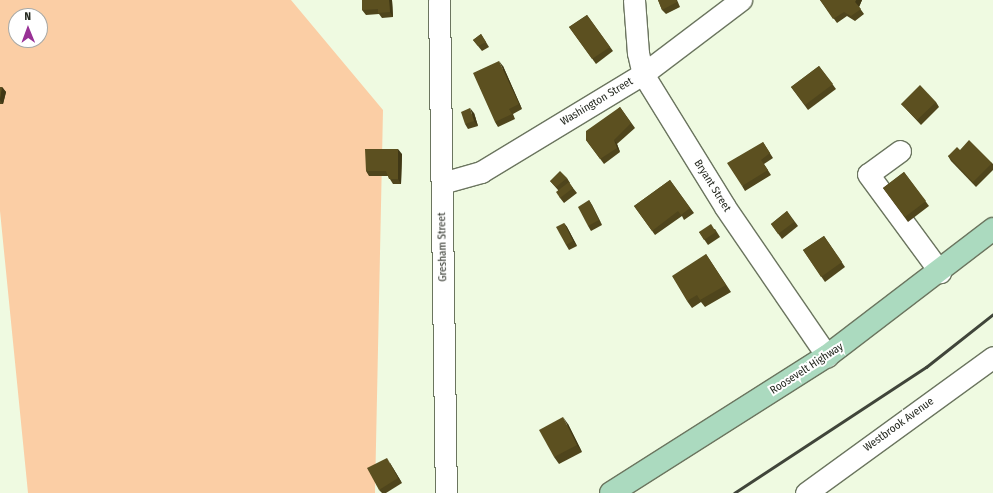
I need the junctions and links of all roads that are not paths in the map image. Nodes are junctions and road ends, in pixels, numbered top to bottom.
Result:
1 (439, 0) edge
2 (634, 0) edge
3 (741, 0) edge
4 (643, 74) junction
5 (900, 151) dead end
6 (442, 183) junction
7 (993, 230) edge
8 (940, 272) junction
9 (828, 356) junction
10 (993, 356) edge
11 (812, 491) edge
12 (446, 493) edge
13 (611, 493) edge

1 - 6 street, Gresham Street
2 - 4 street, Bryant Street
3 - 4 street, Washington Street
4 - 6 street, Washington Street
4 - 9 street, Bryant Street
5 - 8 street
6 - 12 street, Gresham Street
7 - 8 main road, Roosevelt Highway
8 - 9 main road, Roosevelt Highway
9 - 13 main road, Roosevelt Highway
10 - 11 street, Westbrook Avenue

